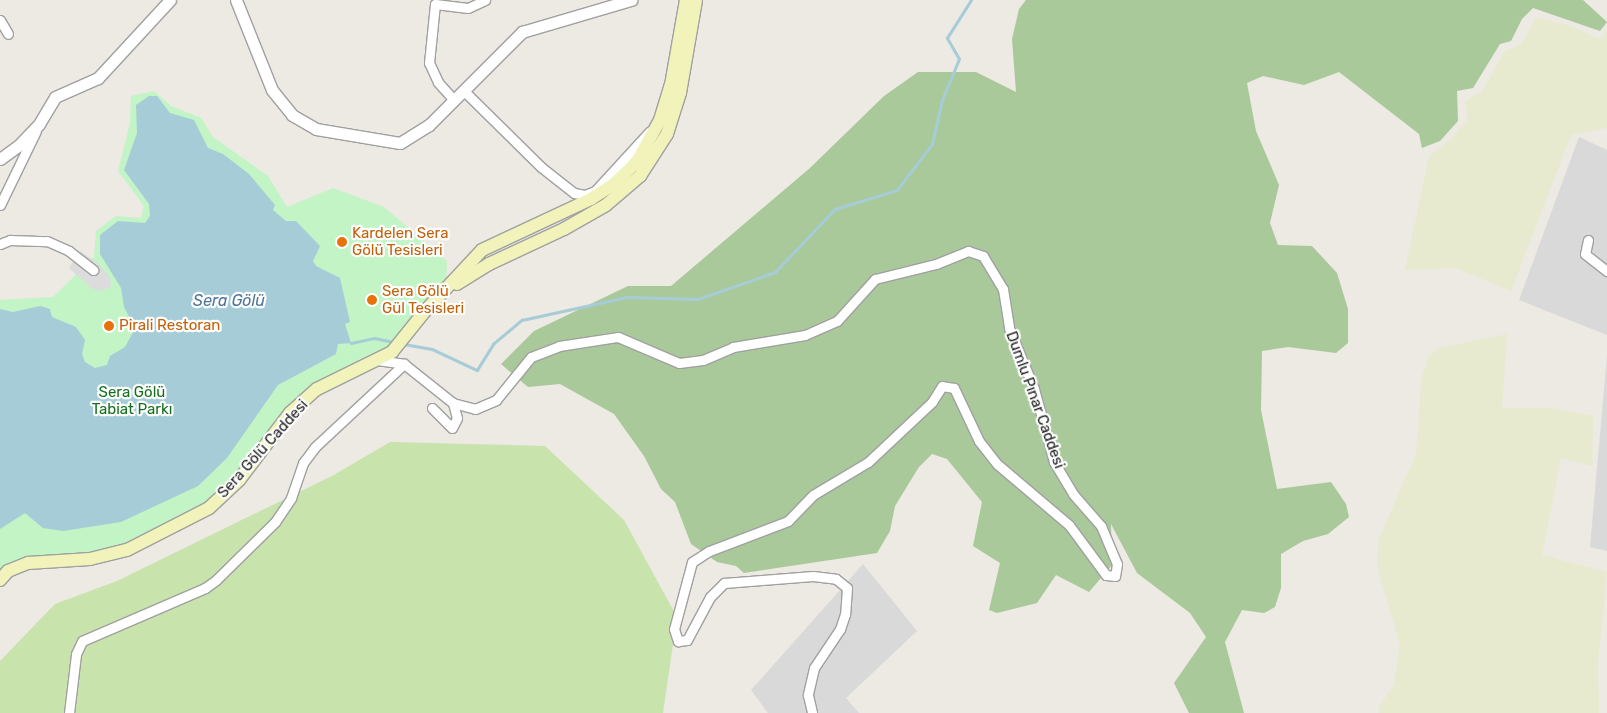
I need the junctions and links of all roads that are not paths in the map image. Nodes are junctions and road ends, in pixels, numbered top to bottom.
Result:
1 (170, 0) edge
2 (236, 0) edge
3 (485, 0) edge
4 (631, 0) edge
5 (686, 0) edge
6 (696, 0) edge
7 (612, 3) edge
8 (0, 20) edge
9 (8, 34) dead end
10 (464, 90) junction
11 (680, 93) junction
12 (454, 100) junction
13 (660, 120) junction
14 (39, 124) junction
15 (0, 159) edge
16 (0, 205) edge
17 (1588, 240) dead end
18 (0, 244) edge
19 (93, 270) dead end
20 (1607, 271) edge
21 (446, 290) junction
22 (377, 360) junction
23 (404, 364) junction
24 (453, 403) junction
25 (432, 408) dead end
26 (0, 580) edge
27 (70, 713) edge
28 (812, 713) edge

1 - 14 street
2 - 12 street
3 - 12 street
4 - 7 street
5 - 13 main road, Sera Gölü Caddesi
6 - 11 main road, Sera Gölü Caddesi
7 - 10 street
8 - 9 street
10 - 12 street
10 - 13 street
11 - 13 street
11 - 21 main road, Sera Gölü Caddesi
13 - 21 main road, Sera Gölü Caddesi
14 - 15 street
14 - 16 street
17 - 20 street
18 - 19 street
21 - 22 main road, Sera Gölü Caddesi
22 - 23 street
22 - 26 main road, Sera Gölü Caddesi
23 - 24 street, Dumlu Pınar Caddesi
23 - 27 street
24 - 25 street
24 - 28 street, Dumlu Pınar Caddesi

